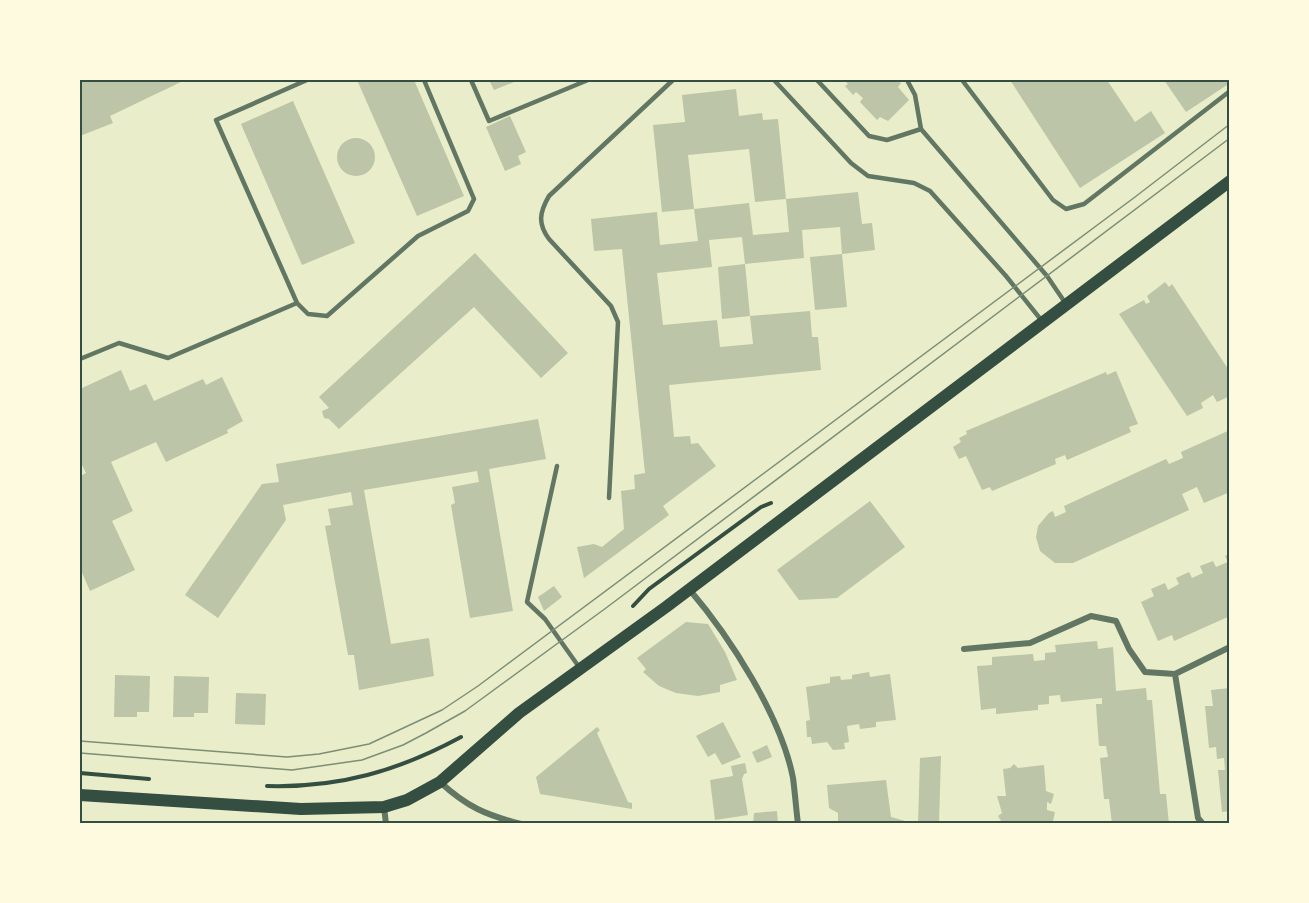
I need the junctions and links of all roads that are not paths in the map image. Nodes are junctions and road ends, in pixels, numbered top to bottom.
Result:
1 (307, 80) edge
2 (424, 80) edge
3 (471, 80) edge
4 (588, 80) edge
5 (673, 80) edge
6 (774, 80) edge
7 (817, 80) edge
8 (907, 80) edge
9 (962, 80) edge
10 (1230, 91) edge
11 (921, 129) junction
12 (1230, 181) edge
13 (297, 303) junction
14 (1066, 304) junction
15 (1042, 321) junction
16 (80, 359) edge
17 (557, 466) dead end
18 (609, 498) dead end
19 (689, 589) junction
20 (1230, 647) edge
21 (964, 649) dead end
22 (580, 669) junction
23 (1175, 674) junction
24 (440, 782) junction
25 (80, 795) edge
26 (384, 807) junction
27 (386, 824) edge
28 (521, 824) edge
29 (798, 824) edge
30 (1203, 824) edge

1 - 13 lane
2 - 13 lane
3 - 4 lane
5 - 18 lane
6 - 15 lane
7 - 11 lane
8 - 11 lane
9 - 10 lane
11 - 14 lane
12 - 14 main road
13 - 16 lane
14 - 15 main road
15 - 19 main road
17 - 22 lane
19 - 22 main road
19 - 29 street
20 - 23 street
21 - 23 street
22 - 24 main road
23 - 30 street
24 - 26 main road
24 - 28 street
25 - 26 main road
26 - 27 street

